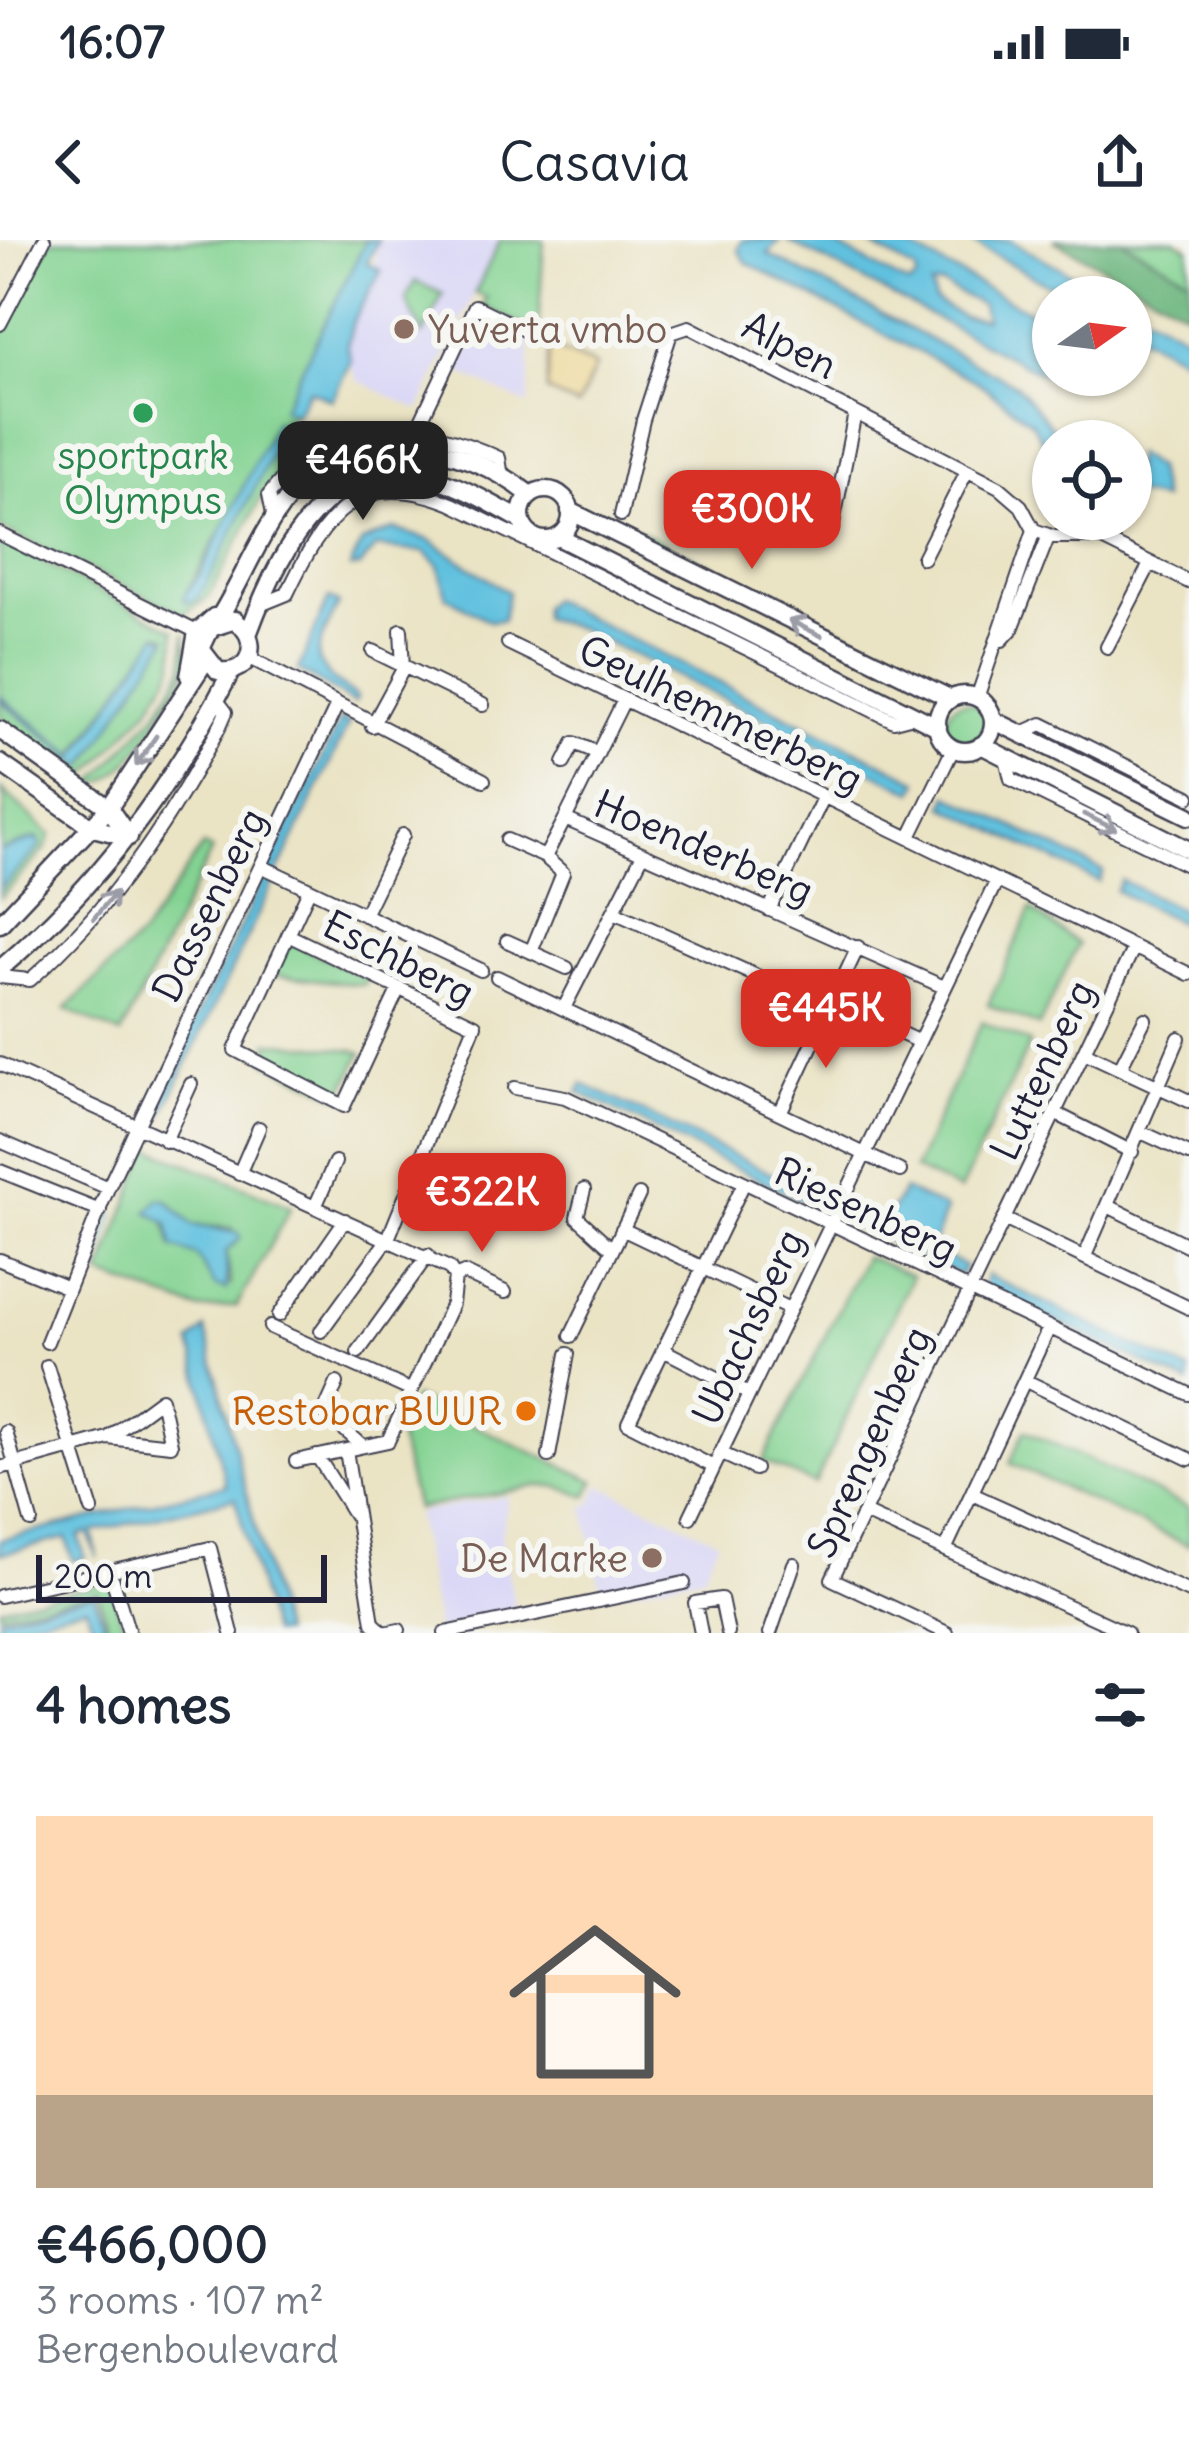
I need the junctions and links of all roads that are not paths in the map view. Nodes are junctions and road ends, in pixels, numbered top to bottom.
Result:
1 (44, 240) edge
2 (0, 324) edge
3 (542, 339) dead end
4 (855, 413) junction
5 (417, 429) junction
6 (967, 471) junction
7 (502, 478) junction
8 (530, 495) junction
9 (490, 503) junction
10 (570, 511) junction
11 (469, 512) junction
12 (621, 515) dead end
13 (274, 519) junction
14 (521, 520) junction
15 (1032, 526) edge
16 (832, 529) dead end
17 (0, 534) edge
18 (1032, 536) edge
19 (558, 537) junction
20 (1047, 540) edge
21 (1103, 540) edge
22 (586, 551) junction
23 (923, 558) dead end
24 (1150, 564) junction
25 (592, 573) junction
26 (1189, 582) edge
27 (259, 605) junction
28 (231, 623) junction
29 (401, 630) dead end
30 (200, 635) junction
31 (508, 644) dead end
32 (997, 645) junction
33 (1107, 647) dead end
34 (373, 651) dead end
35 (201, 658) junction
36 (250, 658) junction
37 (403, 669) junction
38 (231, 672) junction
39 (980, 692) junction
40 (216, 699) junction
41 (951, 700) junction
42 (623, 702) junction
43 (483, 705) dead end
44 (336, 707) junction
45 (918, 715) junction
46 (993, 720) junction
47 (371, 726) junction
48 (938, 727) junction
49 (0, 730) edge
50 (1022, 734) junction
51 (981, 745) junction
52 (953, 749) junction
53 (598, 753) junction
54 (1006, 758) junction
55 (0, 763) edge
56 (564, 763) dead end
57 (484, 780) dead end
58 (1189, 796) edge
59 (823, 798) junction
60 (109, 808) junction
61 (1189, 816) edge
62 (565, 819) junction
63 (93, 828) junction
64 (403, 835) dead end
65 (129, 837) junction
66 (910, 837) junction
67 (507, 840) dead end
68 (1189, 850) edge
69 (642, 856) junction
70 (545, 857) junction
71 (261, 866) junction
72 (1189, 866) edge
73 (997, 880) junction
74 (309, 890) junction
75 (769, 910) junction
76 (614, 912) junction
77 (364, 915) junction
78 (0, 924) edge
79 (288, 935) junction
80 (507, 941) dead end
81 (1134, 946) junction
82 (857, 947) junction
83 (531, 952) junction
84 (567, 968) dead end
85 (481, 970) dead end
86 (0, 973) edge
87 (1189, 974) edge
88 (497, 977) dead end
89 (944, 987) junction
90 (399, 988) junction
91 (830, 1005) junction
92 (564, 1008) junction
93 (867, 1018) dead end
94 (1145, 1019) dead end
95 (881, 1024) dead end
96 (1179, 1038) dead end
97 (919, 1042) junction
98 (1084, 1052) junction
99 (0, 1064) edge
100 (1120, 1069) junction
101 (191, 1084) dead end
102 (1160, 1087) junction
103 (515, 1088) dead end
104 (1189, 1101) edge
105 (780, 1113) junction
106 (1055, 1113) junction
107 (136, 1128) junction
108 (259, 1128) dead end
109 (1141, 1132) junction
110 (0, 1141) edge
111 (165, 1141) junction
112 (1132, 1153) junction
113 (863, 1154) junction
114 (1189, 1154) edge
115 (335, 1162) dead end
116 (0, 1171) edge
117 (900, 1172) dead end
118 (239, 1174) junction
119 (743, 1184) junction
120 (108, 1188) junction
121 (584, 1190) dead end
122 (639, 1195) dead end
123 (1108, 1206) junction
124 (315, 1207) junction
125 (100, 1211) junction
126 (1004, 1219) junction
127 (345, 1220) junction
128 (829, 1226) junction
129 (622, 1229) junction
130 (388, 1239) junction
131 (1189, 1246) edge
132 (612, 1249) junction
133 (428, 1255) junction
134 (1085, 1256) junction
135 (0, 1260) edge
136 (705, 1265) junction
137 (455, 1277) junction
138 (68, 1288) junction
139 (505, 1292) dead end
140 (970, 1293) junction
141 (1189, 1308) edge
142 (789, 1309) junction
143 (321, 1330) dead end
144 (1048, 1330) junction
145 (572, 1336) dead end
146 (47, 1342) dead end
147 (664, 1351) junction
148 (358, 1352) dead end
149 (568, 1354) dead end
150 (47, 1366) dead end
151 (1026, 1381) junction
152 (337, 1383) dead end
153 (410, 1390) junction
154 (749, 1394) junction
155 (1189, 1394) edge
156 (6, 1432) dead end
157 (109, 1438) junction
158 (363, 1446) junction
159 (71, 1448) junction
160 (346, 1450) junction
161 (317, 1456) junction
162 (549, 1456) dead end
163 (1189, 1459) edge
164 (717, 1460) junction
165 (296, 1461) dead end
166 (15, 1464) junction
167 (0, 1468) edge
168 (755, 1469) dead end
169 (972, 1494) junction
170 (92, 1510) dead end
171 (864, 1513) junction
172 (690, 1517) dead end
173 (31, 1521) dead end
174 (359, 1523) junction
175 (945, 1550) junction
176 (794, 1564) dead end
177 (110, 1571) junction
178 (684, 1583) dead end
179 (1189, 1592) edge
180 (0, 1596) edge
181 (372, 1628) edge
182 (399, 1630) edge
183 (129, 1633) edge
184 (232, 1633) edge
185 (445, 1633) edge
186 (701, 1633) edge
187 (728, 1633) edge
188 (770, 1633) edge
189 (947, 1633) edge
190 (1127, 1633) edge

1 - 2 street
3 - 5 street
4 - 6 street, Alpen
4 - 12 street, Alpen
4 - 16 street
5 - 7 street
5 - 13 street
6 - 15 street, Alpen
6 - 23 street
7 - 8 main road
7 - 13 main road
8 - 10 main road
8 - 14 main road
9 - 11 street
9 - 14 main road
9 - 27 main road
10 - 19 main road
41 -> 10 main road
11 - 25 street
11 - 27 street
13 - 28 main road
14 - 19 main road
17 - 30 street
18 - 32 street
19 - 22 main road
20 - 32 street
21 - 24 street
22 - 25 street
22 - 45 main road
24 - 26 street
24 - 33 street
25 - 45 street
27 - 28 main road
28 - 30 main road
28 - 36 main road
29 - 37 street
30 - 35 main road
31 - 42 street, Geulhemmerberg
32 - 39 street
34 - 37 street
35 - 38 main road
35 -> 60 main road
36 - 38 main road
36 - 44 street
37 - 43 street
37 - 47 street
38 - 40 main road
39 - 41 main road
39 - 46 main road
40 - 65 main road
86 -> 40 street
41 - 48 main road
42 - 53 street
42 - 59 street, Geulhemmerberg
44 - 47 street
44 - 71 street, Dassenberg
45 - 48 main road
46 - 50 main road
46 - 51 main road
47 - 57 street
48 - 52 main road
49 - 60 main road
50 - 58 street
50 - 61 main road
51 - 52 main road
51 - 54 main road
52 - 66 street
53 - 56 street
53 - 62 street
54 - 68 main road
54 -> 72 street
55 - 63 main road
59 - 66 street, Geulhemmerberg
59 - 75 street
60 - 63 main road
60 - 65 main road
62 - 69 street, Hoenderberg
62 - 70 street, Hoenderberg
63 - 65 main road
63 - 78 main road
64 - 77 street
65 - 86 main road
66 - 73 street, Geulhemmerberg
67 - 70 street, Hoenderberg
69 - 75 street, Hoenderberg
69 - 76 street
70 - 83 street, Hoenderberg
71 - 74 street
71 - 107 street, Dassenberg
73 - 81 street, Geulhemmerberg
73 - 89 street, Ubachsberg
74 - 77 street
74 - 79 street
75 - 82 street, Hoenderberg
76 - 91 street
76 - 92 street
77 - 85 street
79 - 90 street, Eschberg
79 - 90 street
80 - 83 street
81 - 87 street, Geulhemmerberg
81 - 98 street, Luttenberg
82 - 89 street, Hoenderberg
82 - 91 street
83 - 84 street
88 - 92 street
89 - 97 street, Ubachsberg
90 - 130 street, Eschberg
91 - 93 street
91 - 105 street
92 - 105 street
94 - 100 street
95 - 97 street
96 - 102 street
97 - 113 street, Ubachsberg
98 - 100 street
98 - 106 street, Luttenberg
99 - 107 street
100 - 102 street
101 - 111 street
102 - 104 street
102 - 109 street
103 - 119 street, Riesenberg
105 - 113 street
106 - 112 street
106 - 126 street, Luttenberg
107 - 111 street
107 - 120 street, Dassenberg
108 - 118 street
109 - 112 street
109 - 114 street
110 - 120 street
111 - 118 street
112 - 123 street
113 - 117 street
113 - 128 street, Ubachsberg
115 - 124 street
116 - 125 street
118 - 124 street
119 - 128 street, Riesenberg
119 - 136 street
120 - 125 street, Dassenberg
121 - 132 street
122 - 129 street
123 - 131 street
123 - 134 street
124 - 127 street
125 - 138 street, Dassenberg
126 - 134 street
126 - 140 street, Sprengenberg
127 - 130 street
127 - 153 street
128 - 140 street, Riesenberg
128 - 142 street, Ubachsberg
129 - 132 street
129 - 136 street
130 - 133 street
130 - 143 street
132 - 145 street
133 - 137 street
133 - 148 street
134 - 141 street
135 - 138 street
136 - 142 street
136 - 147 street
137 - 139 street
137 - 153 street
138 - 146 street, Dassenberg
140 - 144 street, Riesenberg
140 - 171 street, Sprengenberg
142 - 154 street, Ubachsberg
144 - 151 street
144 - 155 street, Riesenberg
147 - 154 street
147 - 164 street
149 - 162 street
150 - 159 street
151 - 163 street
151 - 169 street
152 - 158 street
153 - 158 street
154 - 164 street, Ubachsberg
156 - 166 street
157 - 157 street
157 - 159 street
158 - 160 street
159 - 166 street
159 - 170 street
160 - 161 street
160 - 174 street
161 - 165 street
161 - 174 street
164 - 168 street, Ubachsberg
164 - 172 street, Ubachsberg
166 - 167 street
166 - 173 street
169 - 175 street
169 - 179 street
171 - 175 street
171 - 189 street, Sprengenberg
174 - 181 street
175 - 190 street
176 - 188 street
177 - 180 street
177 - 183 street
177 - 184 street
178 - 185 street
181 - 182 street
186 - 187 street

